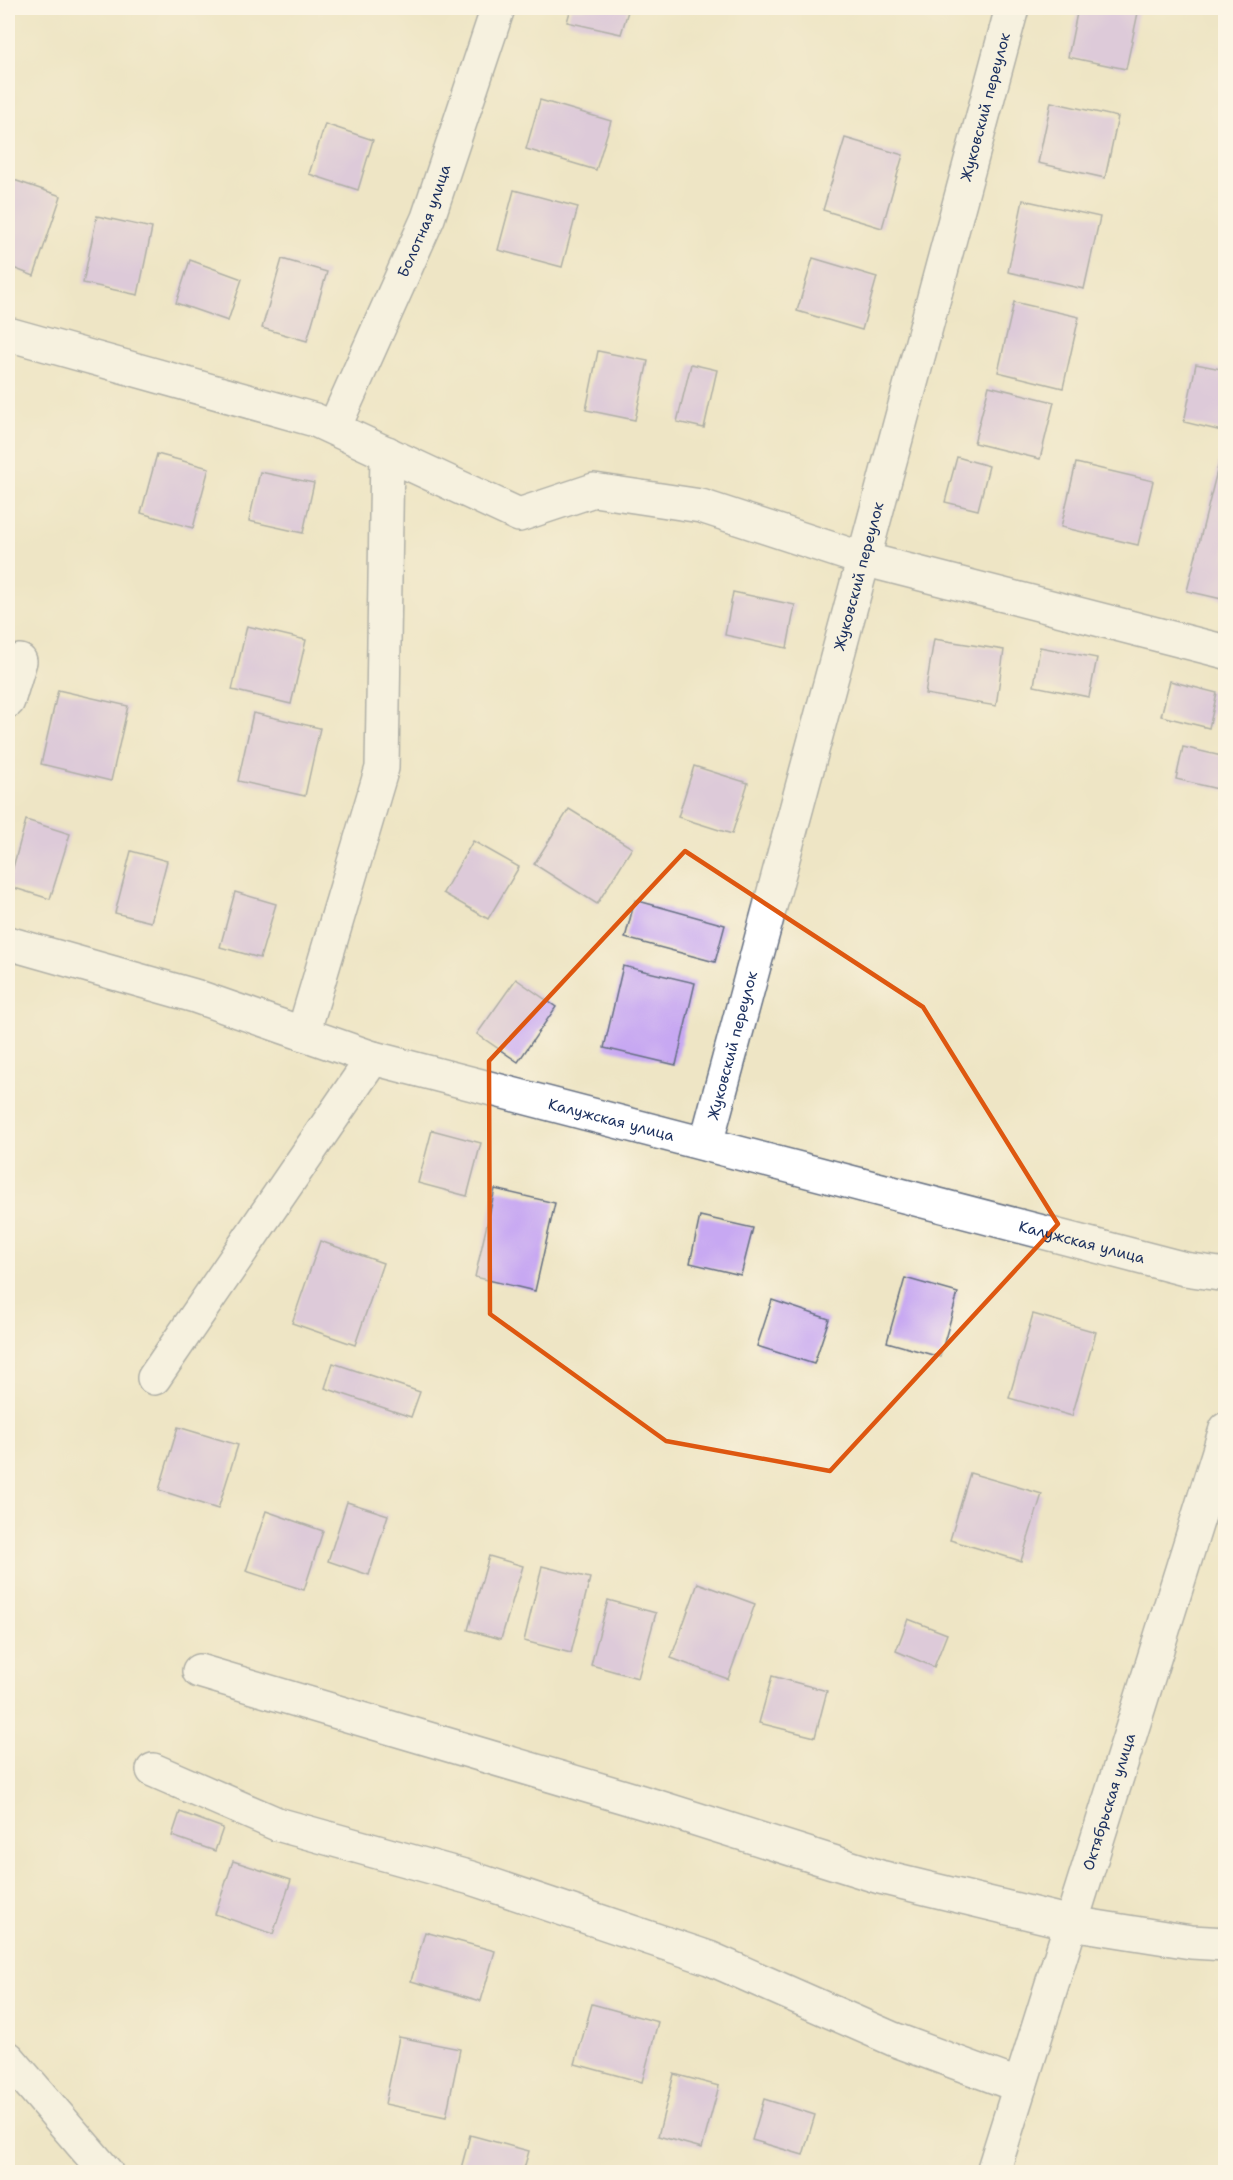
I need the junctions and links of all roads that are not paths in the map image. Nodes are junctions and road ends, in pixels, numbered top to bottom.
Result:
1 (498, 8) edge
2 (1012, 8) edge
3 (8, 334) edge
4 (334, 428) junction
5 (387, 453) junction
6 (863, 559) junction
7 (1226, 652) edge
8 (20, 661) dead end
9 (8, 701) edge
10 (8, 944) edge
11 (303, 1034) junction
12 (373, 1058) junction
13 (706, 1144) junction
14 (1226, 1275) edge
15 (154, 1378) dead end
16 (1226, 1429) edge
17 (1215, 1501) edge
18 (200, 1671) dead end
19 (153, 1770) dead end
20 (1071, 1923) junction
21 (1226, 1944) edge
22 (8, 2058) edge
23 (1020, 2086) junction
24 (106, 2172) edge
25 (993, 2172) edge

1 - 4 street, Болотная улица
2 - 6 street, Жуковский переулок
3 - 4 street
4 - 5 street
5 - 6 street
5 - 11 street
6 - 7 street
6 - 13 street, Жуковский переулок
8 - 9 street
10 - 11 street, Калужская улица
11 - 12 street, Калужская улица
12 - 13 street, Калужская улица
12 - 15 street
13 - 14 street, Калужская улица
16 - 17 street, Октябрьская улица
17 - 20 street, Октябрьская улица
18 - 20 street
19 - 23 street
20 - 21 street
20 - 23 street, Октябрьская улица
22 - 24 street
23 - 25 street, Октябрьская улица

